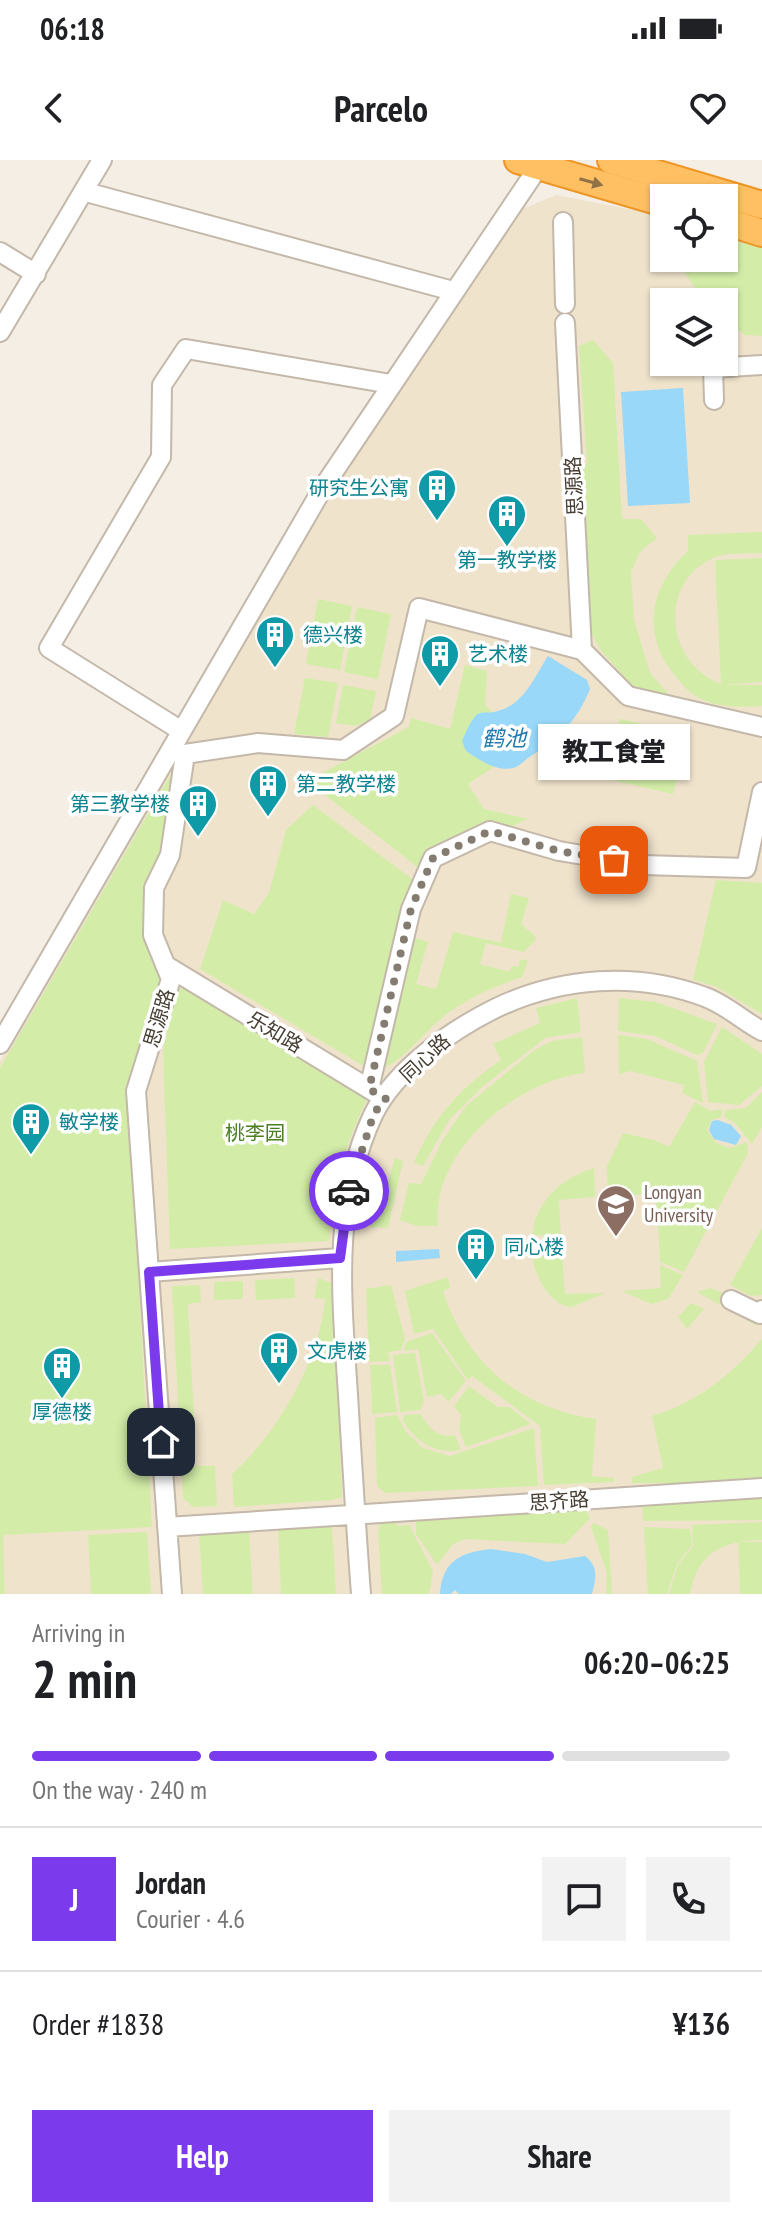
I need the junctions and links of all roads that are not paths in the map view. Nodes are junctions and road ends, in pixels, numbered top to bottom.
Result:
1 (102, 160) edge
2 (611, 160) edge
3 (529, 163) edge
4 (86, 192) junction
5 (650, 199) edge
6 (762, 205) edge
7 (563, 222) dead end
8 (738, 225) edge
9 (762, 233) edge
10 (0, 252) edge
11 (36, 274) junction
12 (453, 291) junction
13 (0, 332) edge
14 (762, 365) edge
15 (391, 384) junction
16 (714, 400) dead end
17 (582, 650) junction
18 (762, 727) edge
19 (180, 730) junction
20 (762, 792) edge
21 (165, 965) junction
22 (762, 1031) edge
23 (0, 1044) edge
24 (369, 1089) junction
25 (386, 1099) junction
26 (340, 1258) junction
27 (149, 1272) junction
28 (731, 1300) dead end
29 (762, 1310) edge
30 (762, 1488) edge
31 (356, 1515) junction
32 (167, 1527) junction
33 (172, 1594) edge
34 (361, 1594) edge

1 - 4 street
2 - 6 highway
3 -> 5 highway
3 - 12 street
4 - 11 street
4 - 12 street
7 - 17 street, 思源路
8 - 9 highway
10 - 11 street
11 - 13 street
12 - 15 street
14 - 16 street
15 - 19 street
15 - 19 street
17 - 18 street
17 - 21 street, 思源路
19 - 23 street
20 - 24 street
21 - 24 street, 乐知路
21 - 27 street, 思源路
22 - 25 street, 同心路
24 - 25 street, 乐知路
25 - 26 street, 同心路
26 - 27 street
26 - 31 street, 同心路
27 - 32 street, 思源路
28 - 29 street
30 - 31 street, 思齐路
31 - 32 street, 思齐路
31 - 34 street, 同心路
32 - 33 street, 思源路

